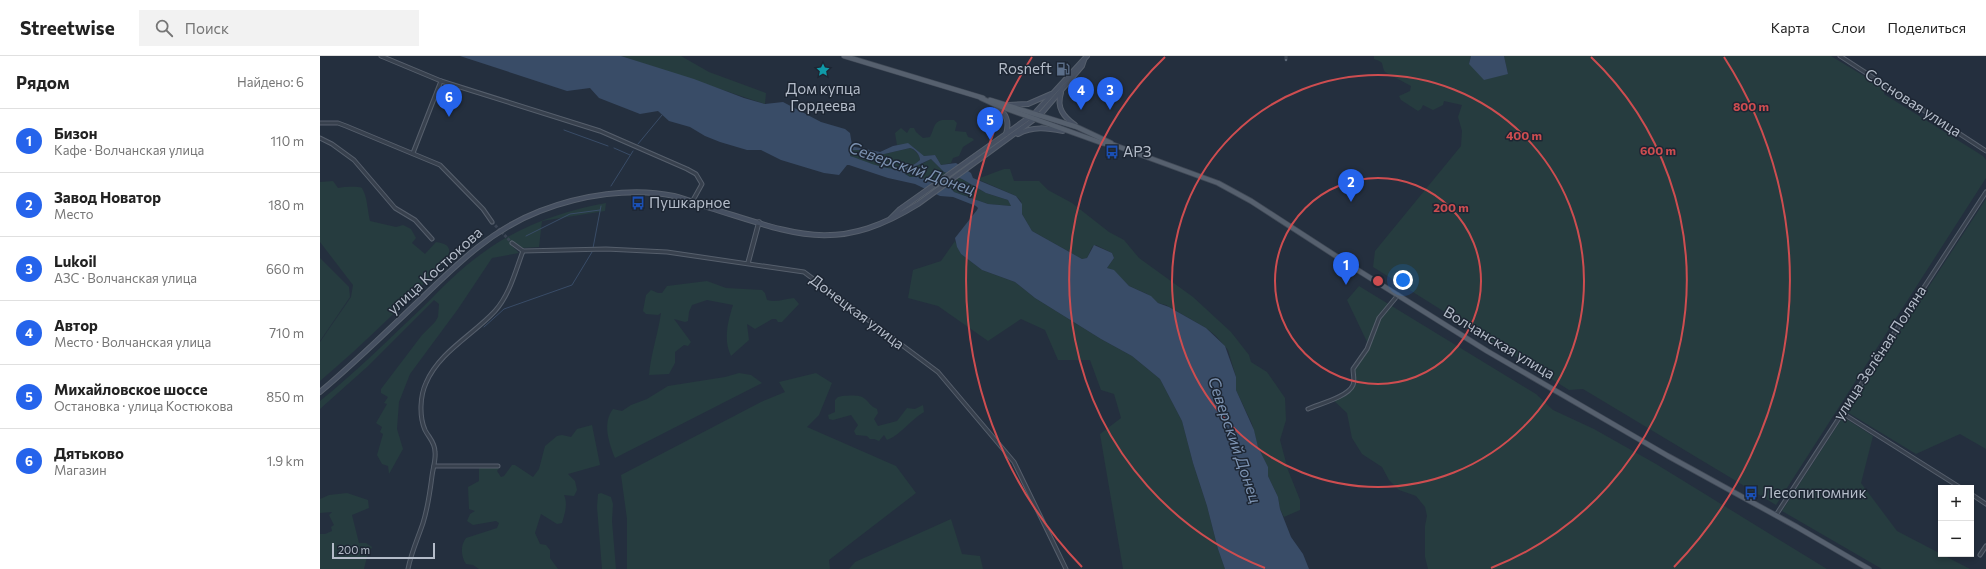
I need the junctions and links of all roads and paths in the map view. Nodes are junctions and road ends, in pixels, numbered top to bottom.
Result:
1 (381, 56) edge
2 (844, 56) edge
3 (1840, 56) edge
4 (1086, 58) edge
5 (1847, 58) edge
6 (441, 81) junction
7 (1061, 91) junction
8 (1053, 93) junction
9 (981, 98) junction
10 (996, 105) junction
11 (1008, 105) junction
12 (1036, 116) junction
13 (1029, 117) junction
14 (320, 122) edge
15 (1077, 127) junction
16 (1072, 132) junction
17 (1006, 137) junction
18 (320, 138) edge
19 (1114, 145) junction
20 (1986, 151) edge
21 (413, 153) junction
22 (1986, 192) edge
23 (692, 202) junction
24 (492, 222) tunnel mouth
25 (759, 222) junction
26 (432, 239) dead end
27 (512, 243) tunnel mouth
28 (523, 251) junction
29 (748, 263) junction
30 (1398, 294) junction
31 (320, 392) edge
32 (1308, 409) dead end
33 (1842, 413) junction
34 (434, 466) junction
35 (498, 466) dead end
36 (1956, 485) edge
37 (1974, 496) edge
38 (1986, 504) edge
39 (1776, 515) junction
40 (1986, 546) edge
41 (1980, 555) dead end
42 (408, 569) edge
43 (1066, 569) edge
44 (1870, 569) edge

1 - 6 street
2 - 9 main road, Волчанская улица
3 - 5 street, Сосновая улица
4 - 7 main road
4 - 8 main road
5 - 20 street, Сосновая улица
6 - 21 street
6 - 23 street
7 - 12 main road
7 - 15 main road
8 - 11 main road
8 - 12 main road
9 - 10 main road, Волчанская улица
9 - 11 main road, Волчанская улица
10 - 13 main road, Волчанская улица
10 - 17 main road
11 - 12 main road, Волчанская улица
12 - 13 main road, Волчанская улица
12 - 15 main road, Волчанская улица
12 - 16 main road, Волчанская улица
12 - 17 main road, улица Костюкова
13 - 17 main road, улица Костюкова
14 - 21 street
15 - 19 main road, Волчанская улица
16 - 17 main road
16 - 19 main road, Волчанская улица
17 - 25 main road, улица Костюкова
18 - 26 street
19 - 30 main road, Волчанская улица
21 - 24 street
22 - 33 street, улица Зелёная Поляна
23 - 25 main road, улица Костюкова
23 - 31 main road, улица Костюкова
25 - 29 street
27 - 28 street
28 - 29 street, Донецкая улица
28 - 34 street
29 - 43 street, Донецкая улица
30 - 32 street
30 - 39 main road, Волчанская улица
33 - 36 street
33 - 39 street, улица Зелёная Поляна
34 - 35 street
34 - 42 street
37 - 38 street
39 - 44 main road, Волчанская улица
40 - 41 street

